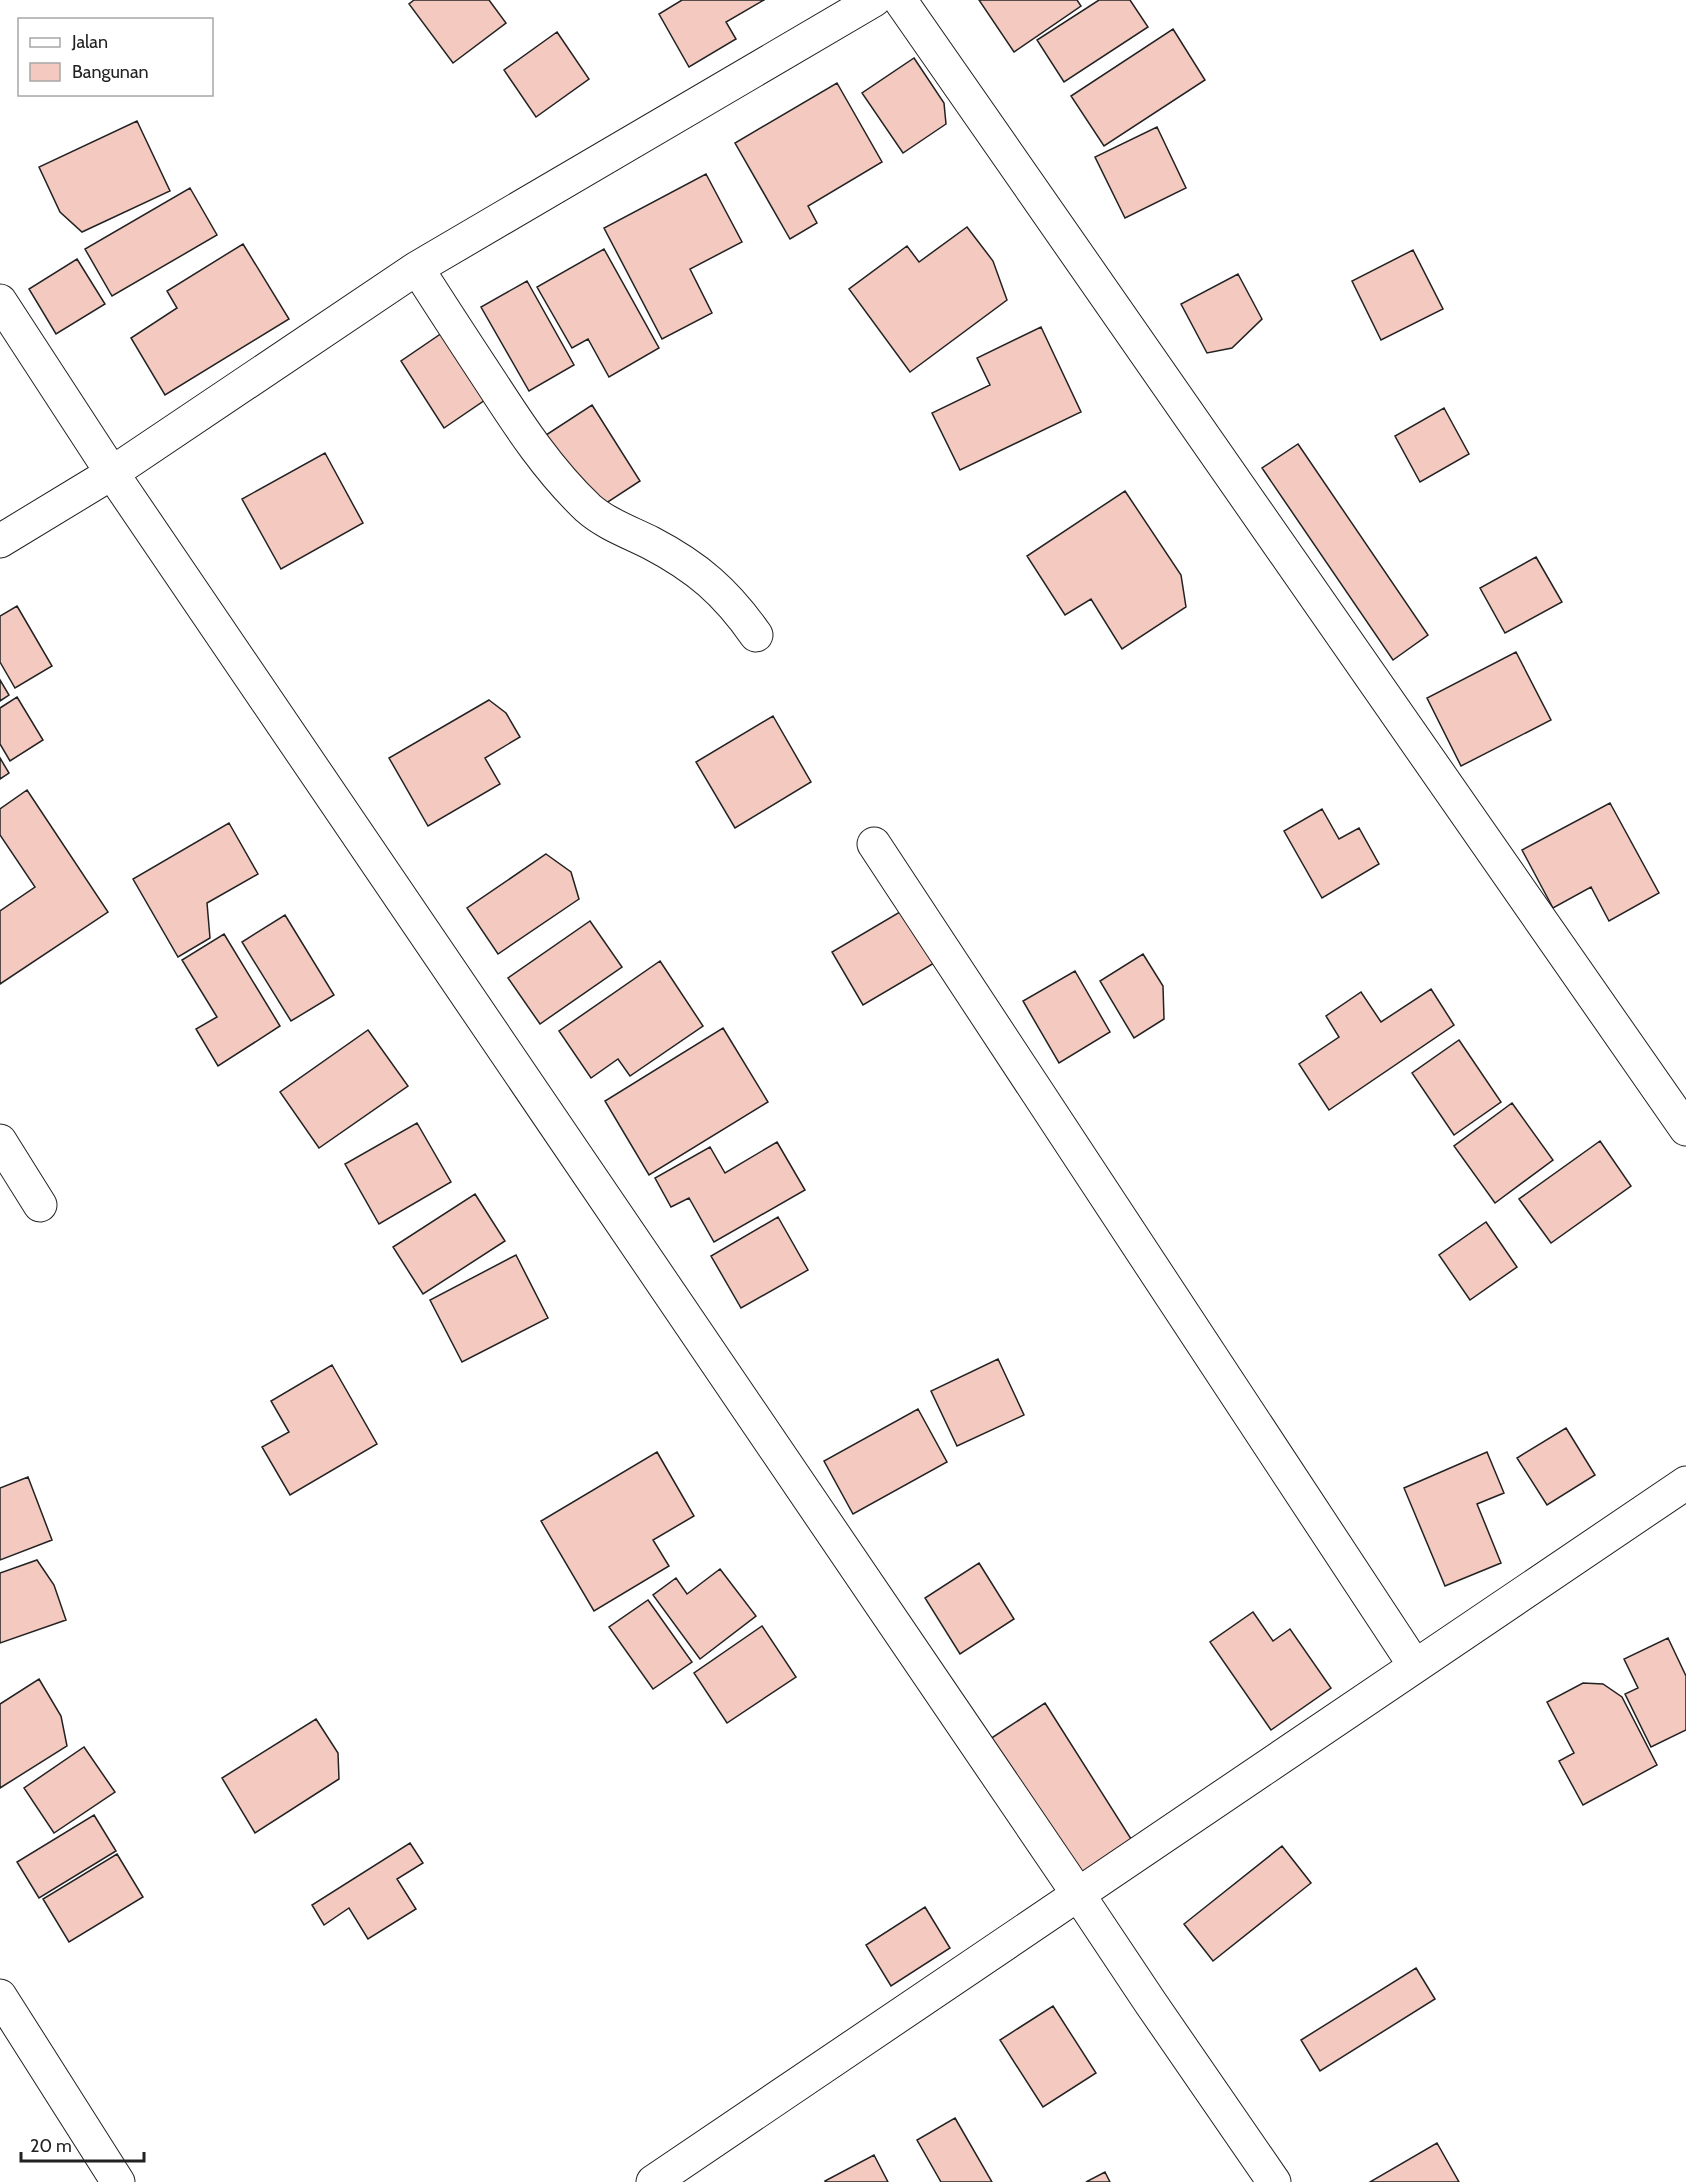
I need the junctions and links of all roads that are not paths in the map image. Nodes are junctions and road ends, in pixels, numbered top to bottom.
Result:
1 (874, 0) edge
2 (900, 0) edge
3 (417, 268) junction
4 (0, 301) edge
5 (112, 473) junction
6 (0, 541) edge
7 (756, 635) dead end
8 (874, 844) dead end
9 (1686, 1128) edge
10 (0, 1141) edge
11 (40, 1205) dead end
12 (1686, 1483) edge
13 (1415, 1666) junction
14 (1078, 1894) junction
15 (0, 1996) edge
16 (118, 2182) edge
17 (653, 2182) edge
18 (1274, 2182) edge

1 - 3 street
2 - 9 street
3 - 5 street
3 - 7 street
4 - 5 street
5 - 6 street
5 - 14 street
8 - 13 street
10 - 11 street
12 - 13 street
13 - 14 street
14 - 17 street
14 - 18 street
15 - 16 street

